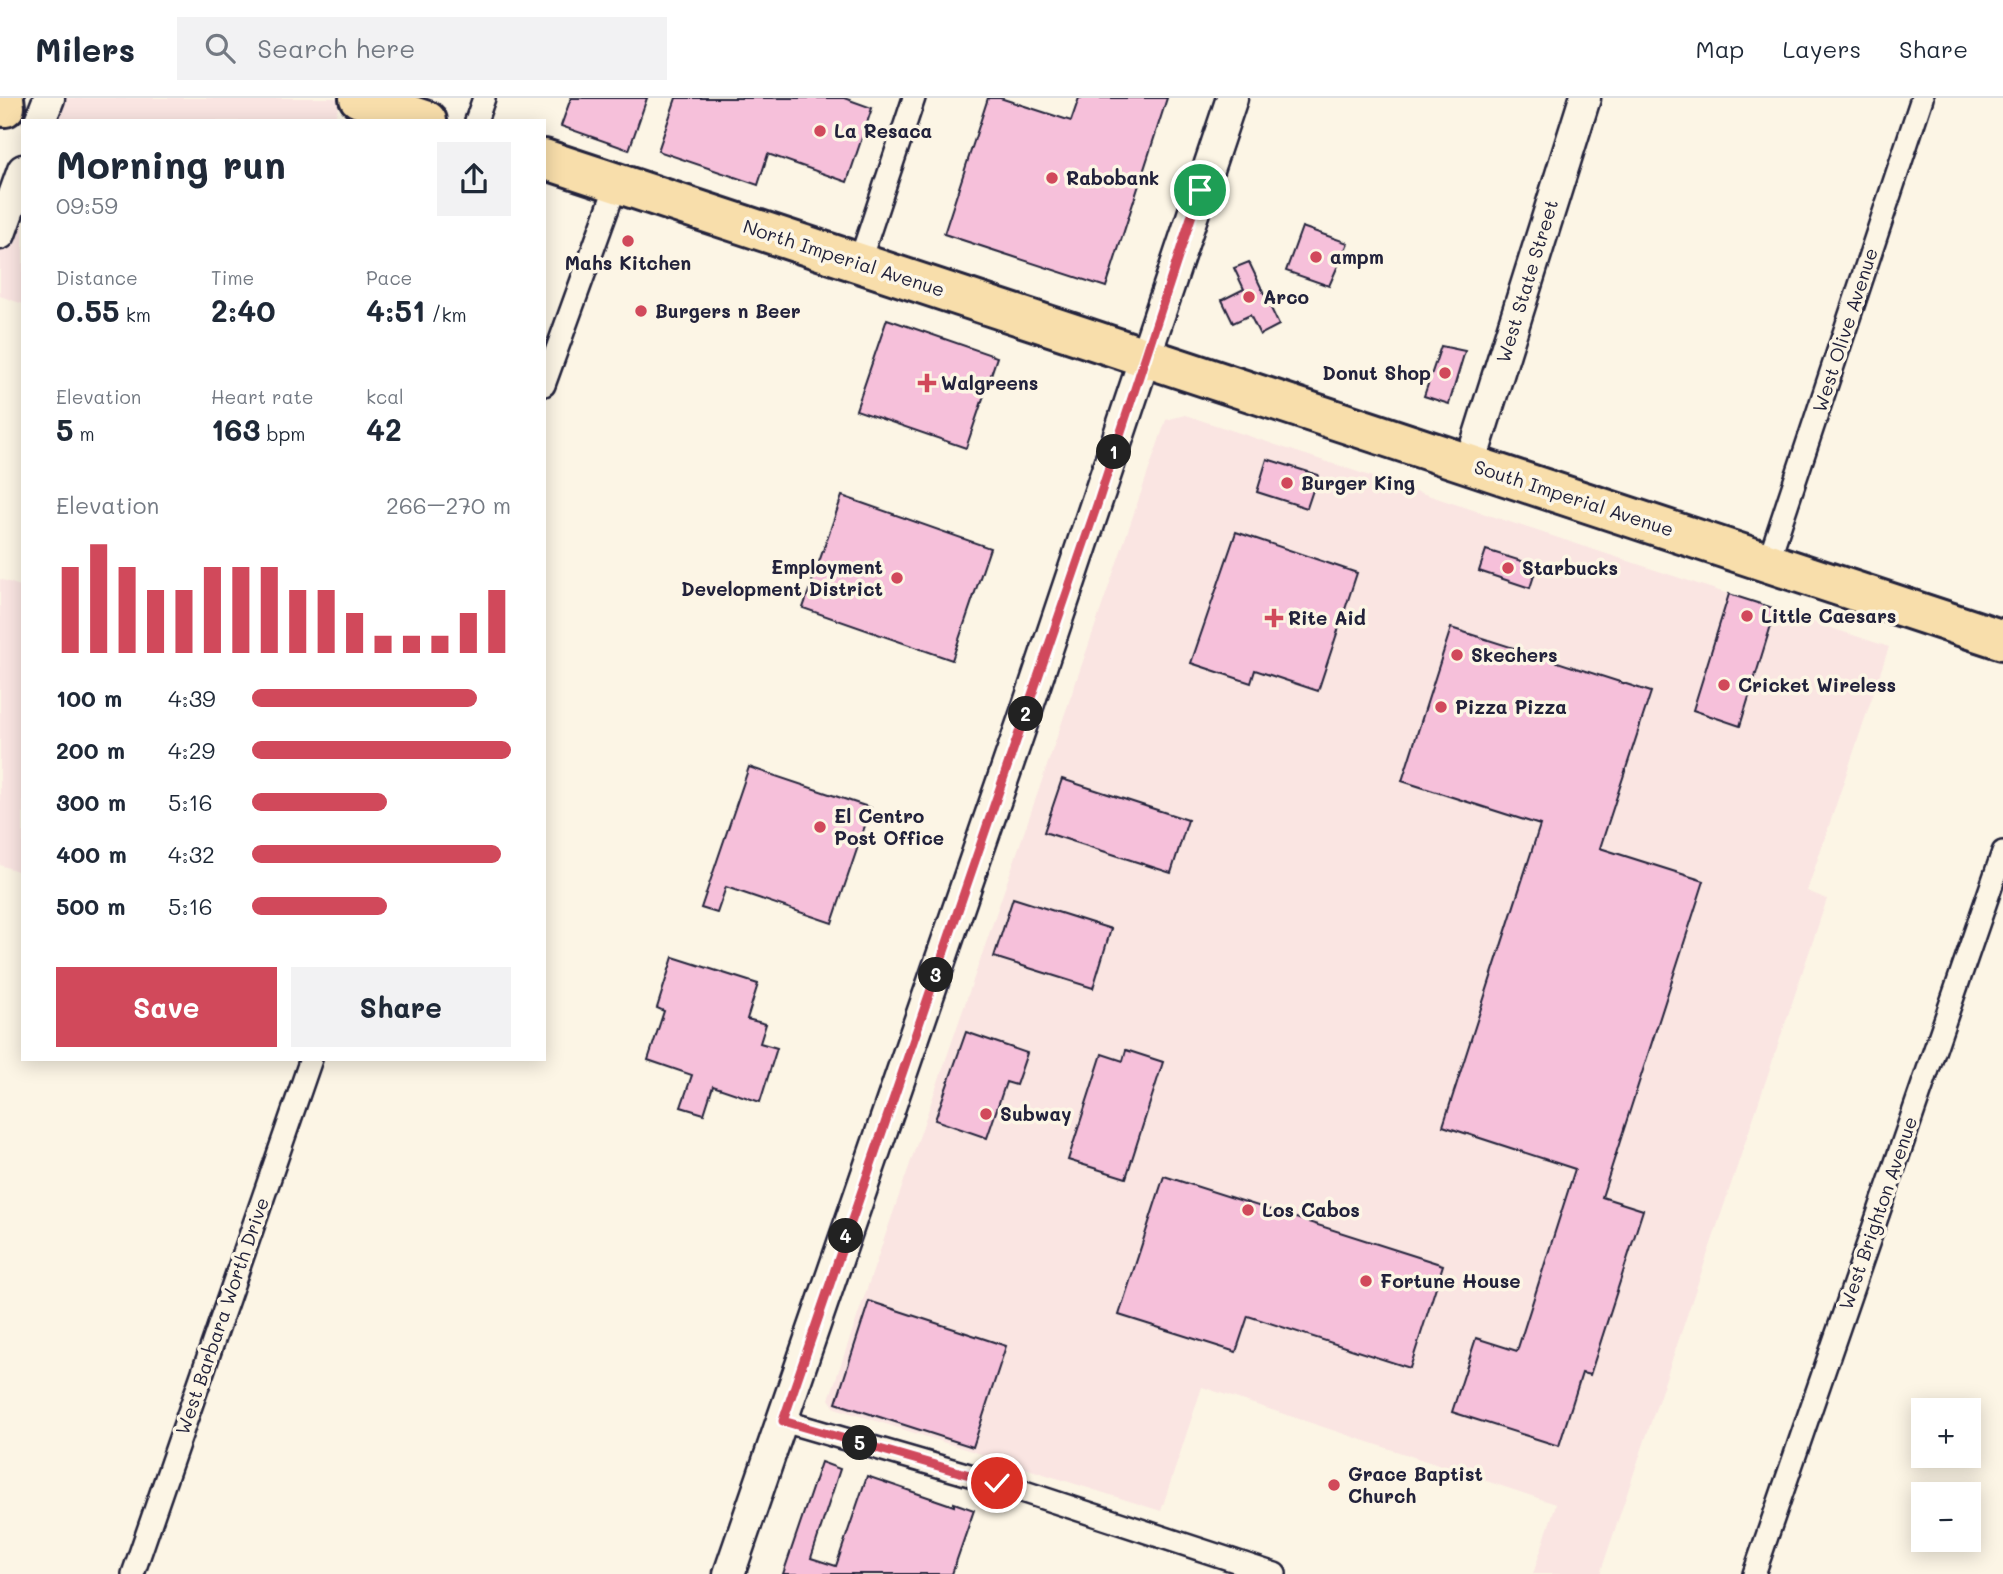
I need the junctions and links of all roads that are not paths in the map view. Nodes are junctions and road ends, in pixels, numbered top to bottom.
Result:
1 (49, 98) edge
2 (359, 98) edge
3 (484, 98) edge
4 (914, 98) edge
5 (1232, 98) edge
6 (1585, 98) edge
7 (1922, 98) edge
8 (41, 119) edge
9 (421, 119) edge
10 (477, 119) edge
11 (546, 160) edge
12 (21, 176) edge
13 (617, 183) junction
14 (0, 234) edge
15 (859, 263) junction
16 (1144, 357) junction
17 (546, 379) edge
18 (1469, 464) junction
19 (1768, 562) junction
20 (2003, 640) edge
21 (2003, 852) edge
22 (310, 1061) edge
23 (783, 1421) junction
24 (1265, 1572) edge
25 (133, 1574) edge
26 (729, 1574) edge
27 (1754, 1574) edge

1 - 8 street
2 - 9 highway
3 - 10 street
4 - 15 street
5 - 16 street
6 - 18 street, West State Street
7 - 19 street, West Olive Avenue
11 - 13 highway, North Imperial Avenue
12 - 14 street
13 - 15 highway, North Imperial Avenue
13 - 17 street
15 - 16 highway, North Imperial Avenue
16 - 18 highway, South Imperial Avenue
16 - 23 street
18 - 19 highway, South Imperial Avenue
19 - 20 highway, South Imperial Avenue
21 - 27 street, West Brighton Avenue
22 - 25 street, West Barbara Worth Drive
23 - 24 street
23 - 26 street

